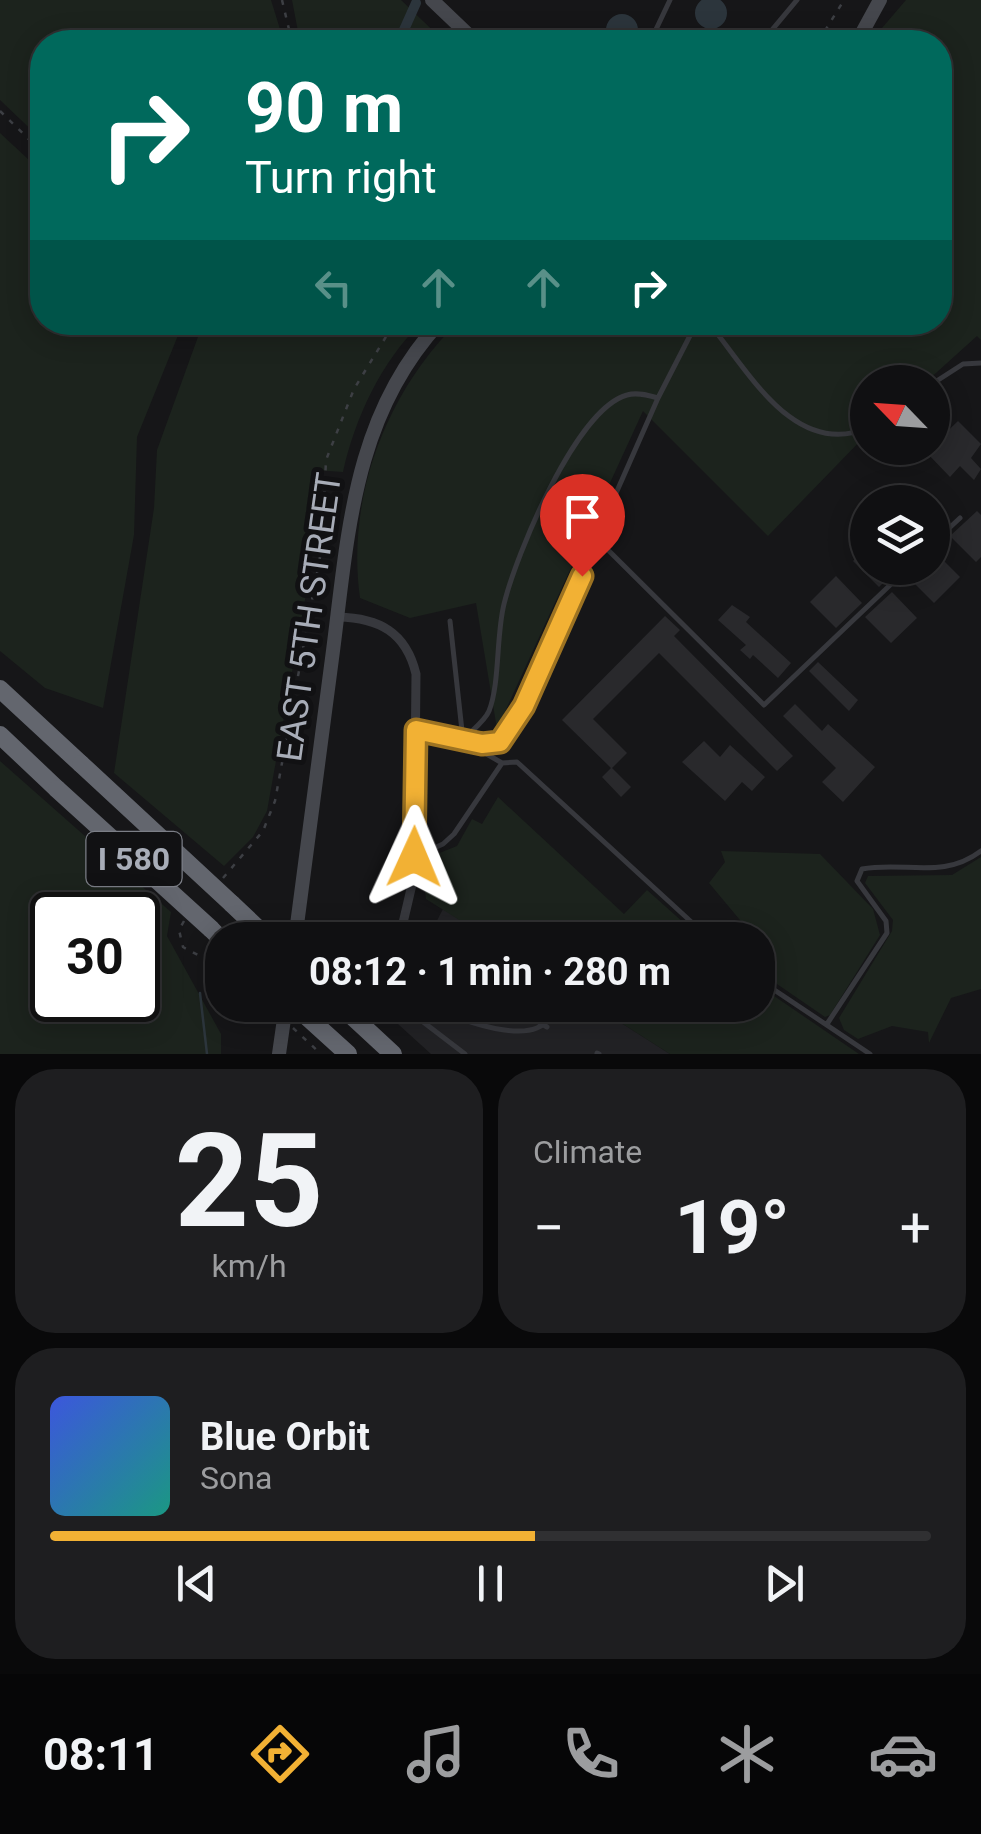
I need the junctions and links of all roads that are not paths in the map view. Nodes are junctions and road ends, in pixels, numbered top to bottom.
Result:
1 (432, 0) edge
2 (670, 0) edge
3 (797, 0) edge
4 (880, 0) edge
5 (463, 30) edge
6 (656, 30) edge
7 (772, 30) edge
8 (864, 30) edge
9 (430, 335) edge
10 (690, 335) edge
11 (719, 335) edge
12 (981, 363) edge
13 (950, 373) edge
14 (658, 398) junction
15 (850, 433) edge
16 (960, 518) dead end
17 (950, 527) edge
18 (596, 539) junction
19 (890, 585) edge
20 (338, 617) junction
21 (450, 621) dead end
22 (0, 689) edge
23 (416, 730) junction
24 (0, 736) edge
25 (462, 740) junction
26 (502, 762) junction
27 (981, 850) edge
28 (414, 857) junction
29 (251, 922) edge
30 (298, 922) edge
31 (405, 922) edge
32 (691, 922) edge
33 (205, 925) edge
34 (775, 990) edge
35 (284, 1022) edge
36 (313, 1022) edge
37 (359, 1022) edge
38 (423, 1022) edge
39 (461, 1022) edge
40 (539, 1022) edge
41 (548, 1022) edge
42 (827, 1024) junction
43 (547, 1027) junction
44 (541, 1036) dead end
45 (490, 1038) dead end
46 (280, 1054) edge
47 (348, 1054) edge
48 (394, 1054) edge
49 (465, 1054) edge
50 (870, 1054) edge

1 - 5 main road
2 - 6 lane
3 - 7 lane
4 - 8 main road
9 - 20 main road, EAST 5TH STREET
10 - 14 lane
11 - 15 lane
12 - 13 lane
14 - 18 lane
14 - 25 lane
16 - 17 lane
18 - 19 lane
18 - 25 lane
20 - 23 street
20 - 30 main road, EAST 5TH STREET
21 - 25 lane
22 - 29 highway, I 580, bridge
23 - 25 lane
23 - 28 street
24 - 33 highway, I 580, bridge
25 - 26 lane
26 - 28 lane
26 - 32 lane
27 - 42 lane
28 - 31 street
34 - 42 lane
35 - 46 main road, bridge
36 - 47 highway
37 - 48 highway
38 - 49 lane
39 - 45 lane
40 - 43 lane
41 - 43 lane
42 - 50 lane
43 - 44 lane

